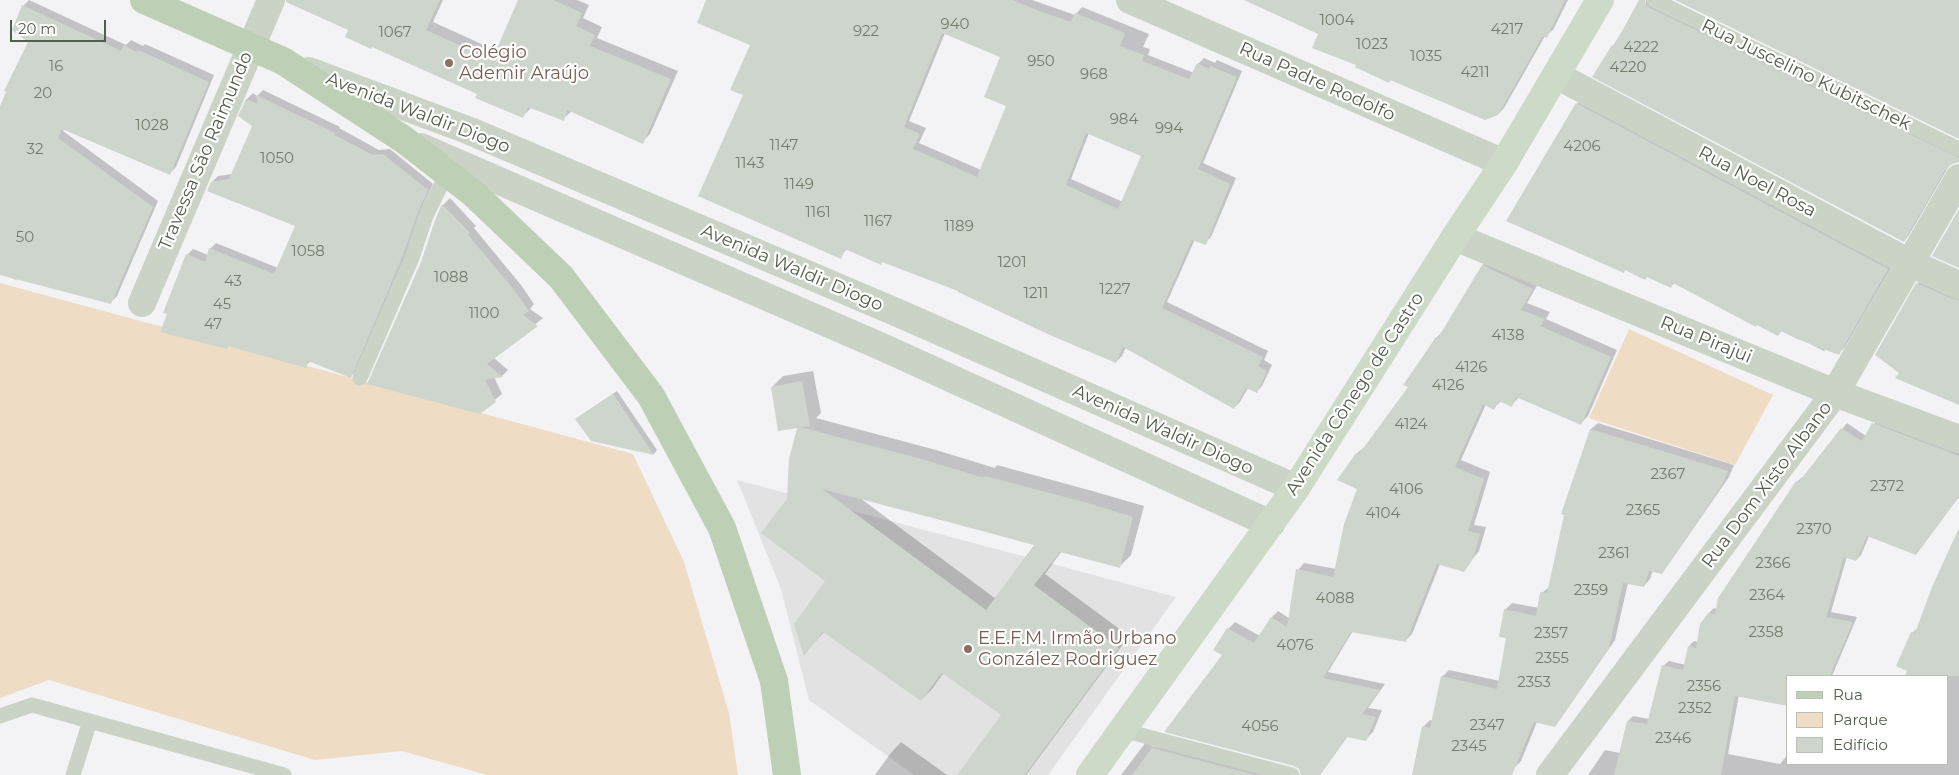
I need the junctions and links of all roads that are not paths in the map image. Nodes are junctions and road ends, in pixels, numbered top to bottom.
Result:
1 (144, 0) edge
2 (271, 0) edge
3 (1130, 0) edge
4 (1600, 0) edge
5 (1654, 0) edge
6 (250, 47) junction
7 (283, 61) junction
8 (1556, 75) junction
9 (403, 139) junction
10 (1959, 149) edge
11 (1504, 164) junction
12 (447, 174) junction
13 (1959, 178) edge
14 (1455, 237) junction
15 (1910, 263) junction
16 (1959, 285) edge
17 (142, 303) dead end
18 (898, 313) junction
19 (880, 346) junction
20 (360, 378) dead end
21 (1835, 393) junction
22 (1959, 439) edge
23 (1296, 488) junction
24 (1271, 524) junction
25 (0, 716) edge
26 (90, 721) junction
27 (1122, 730) junction
28 (73, 775) edge
29 (284, 775) edge
30 (787, 775) edge
31 (1090, 775) edge
32 (1292, 775) edge
33 (1550, 775) edge

1 - 6 main road, Avenida Waldir Diogo
2 - 6 street, Travessa São Raimundo
3 - 11 street, Rua Padre Rodolfo
4 - 8 main road, Avenida Cônego de Castro
5 - 10 lane, Rua Juscelino Kubitschek
6 - 7 main road, Avenida Waldir Diogo
6 - 17 street, Travessa São Raimundo
7 - 9 main road, Avenida Waldir Diogo
7 - 18 street, Avenida Waldir Diogo
8 - 11 main road, Avenida Cônego de Castro
8 - 15 street, Rua Noel Rosa
9 - 12 main road, Avenida Waldir Diogo
9 - 19 street, Avenida Waldir Diogo
11 - 14 main road, Avenida Cônego de Castro
12 - 20 lane
12 - 30 main road, Avenida Waldir Diogo
13 - 15 street, Rua Dom Xisto Albano
14 - 21 street, Rua Pirajui
14 - 23 main road, Avenida Cônego de Castro
15 - 16 street, Rua Noel Rosa
15 - 21 street, Rua Dom Xisto Albano
18 - 19 street
18 - 23 street, Avenida Waldir Diogo
19 - 24 street, Avenida Waldir Diogo
21 - 22 street, Rua Pirajui
21 - 33 street, Rua Dom Xisto Albano
23 - 24 main road, Avenida Cônego de Castro
24 - 27 main road, Avenida Cônego de Castro
25 - 26 lane
26 - 28 lane
26 - 29 lane
27 - 31 main road, Avenida Cônego de Castro
27 - 32 lane

